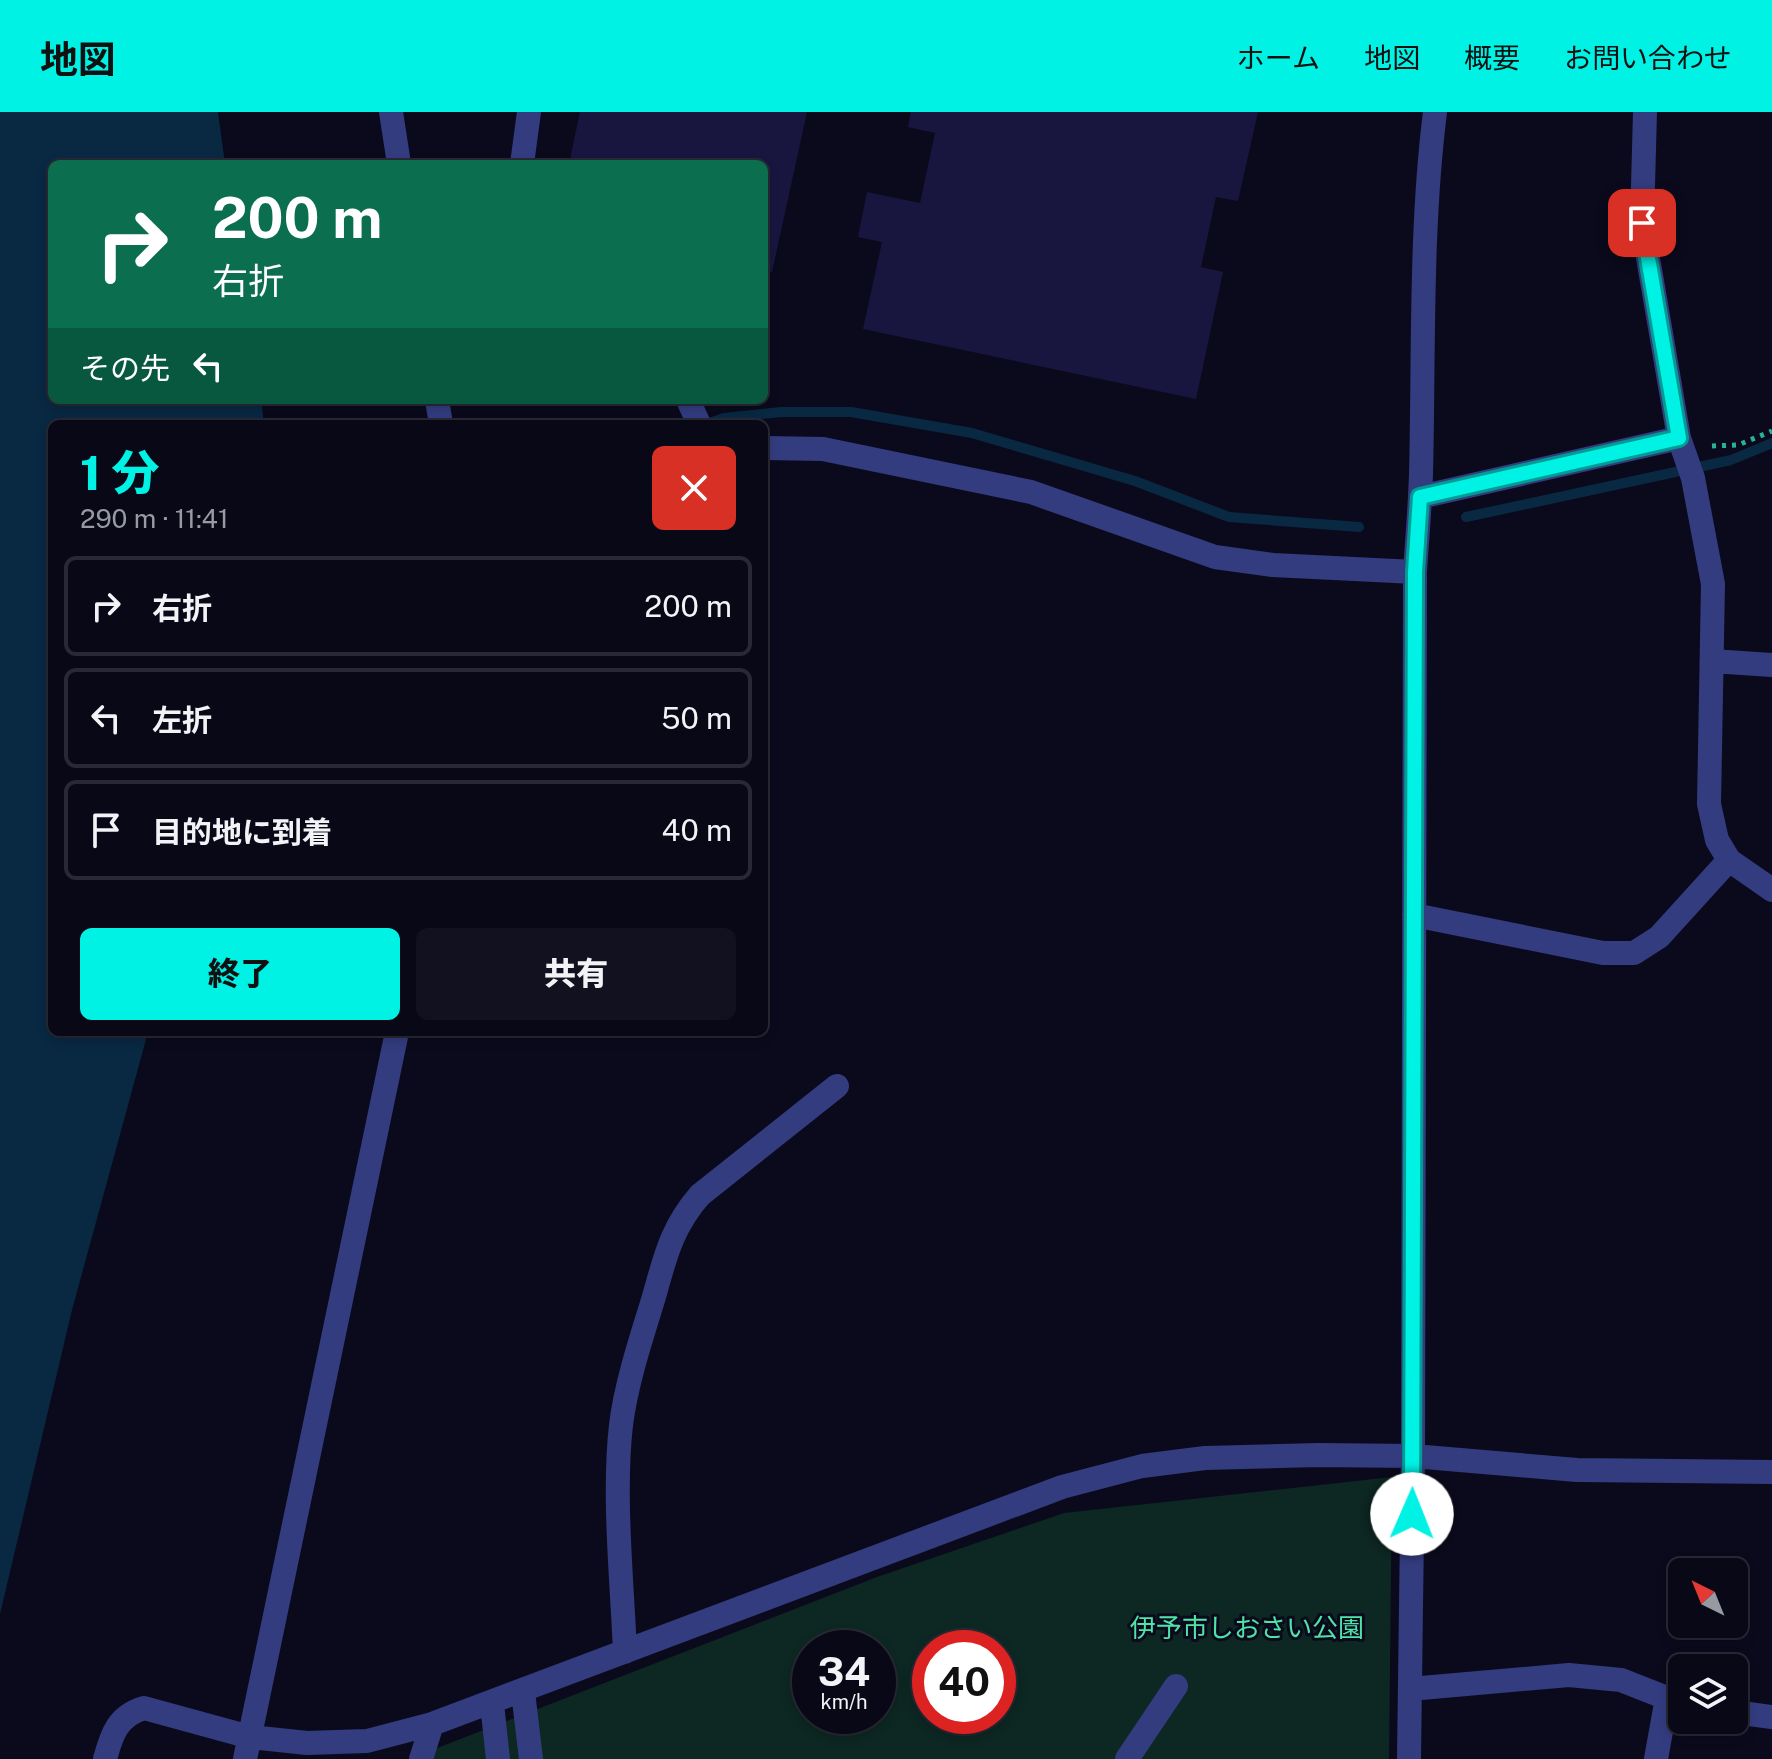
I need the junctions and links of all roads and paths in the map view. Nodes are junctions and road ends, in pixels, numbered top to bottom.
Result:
1 (391, 112) edge
2 (529, 112) edge
3 (1435, 112) edge
4 (1645, 112) edge
5 (398, 160) edge
6 (523, 160) edge
7 (1772, 431) edge
8 (1681, 442) junction
9 (768, 448) edge
10 (1420, 497) junction
11 (1415, 572) junction
12 (1712, 661) junction
13 (1772, 665) edge
14 (1729, 860) junction
15 (1772, 890) edge
16 (1414, 915) junction
17 (396, 1036) edge
18 (837, 1086) dead end
19 (1413, 1456) junction
20 (1772, 1472) edge
21 (625, 1652) junction
22 (1176, 1686) dead end
23 (1410, 1689) junction
24 (523, 1692) junction
25 (1668, 1698) edge
26 (492, 1704) junction
27 (1748, 1714) edge
28 (1772, 1717) edge
29 (1668, 1722) edge
30 (432, 1724) junction
31 (247, 1748) edge
32 (105, 1759) edge
33 (421, 1759) edge
34 (498, 1759) edge
35 (531, 1759) edge
36 (1127, 1759) edge
37 (1409, 1759) edge
38 (1656, 1759) edge

1 - 5 street
2 - 6 street
3 - 10 street
4 - 8 street
7 - 8 path
8 - 10 street
8 - 12 street
9 - 11 street
10 - 11 street
11 - 16 street
12 - 13 street
12 - 14 street
14 - 15 street
14 - 16 street
16 - 19 street
17 - 31 street
18 - 21 street
19 - 20 street
19 - 21 street
19 - 23 street
21 - 24 street
22 - 36 street
23 - 25 street
23 - 37 street
24 - 26 street
24 - 35 street
26 - 30 street
26 - 34 street
27 - 28 street
29 - 38 street
30 - 31 street
30 - 33 street
31 - 32 street

